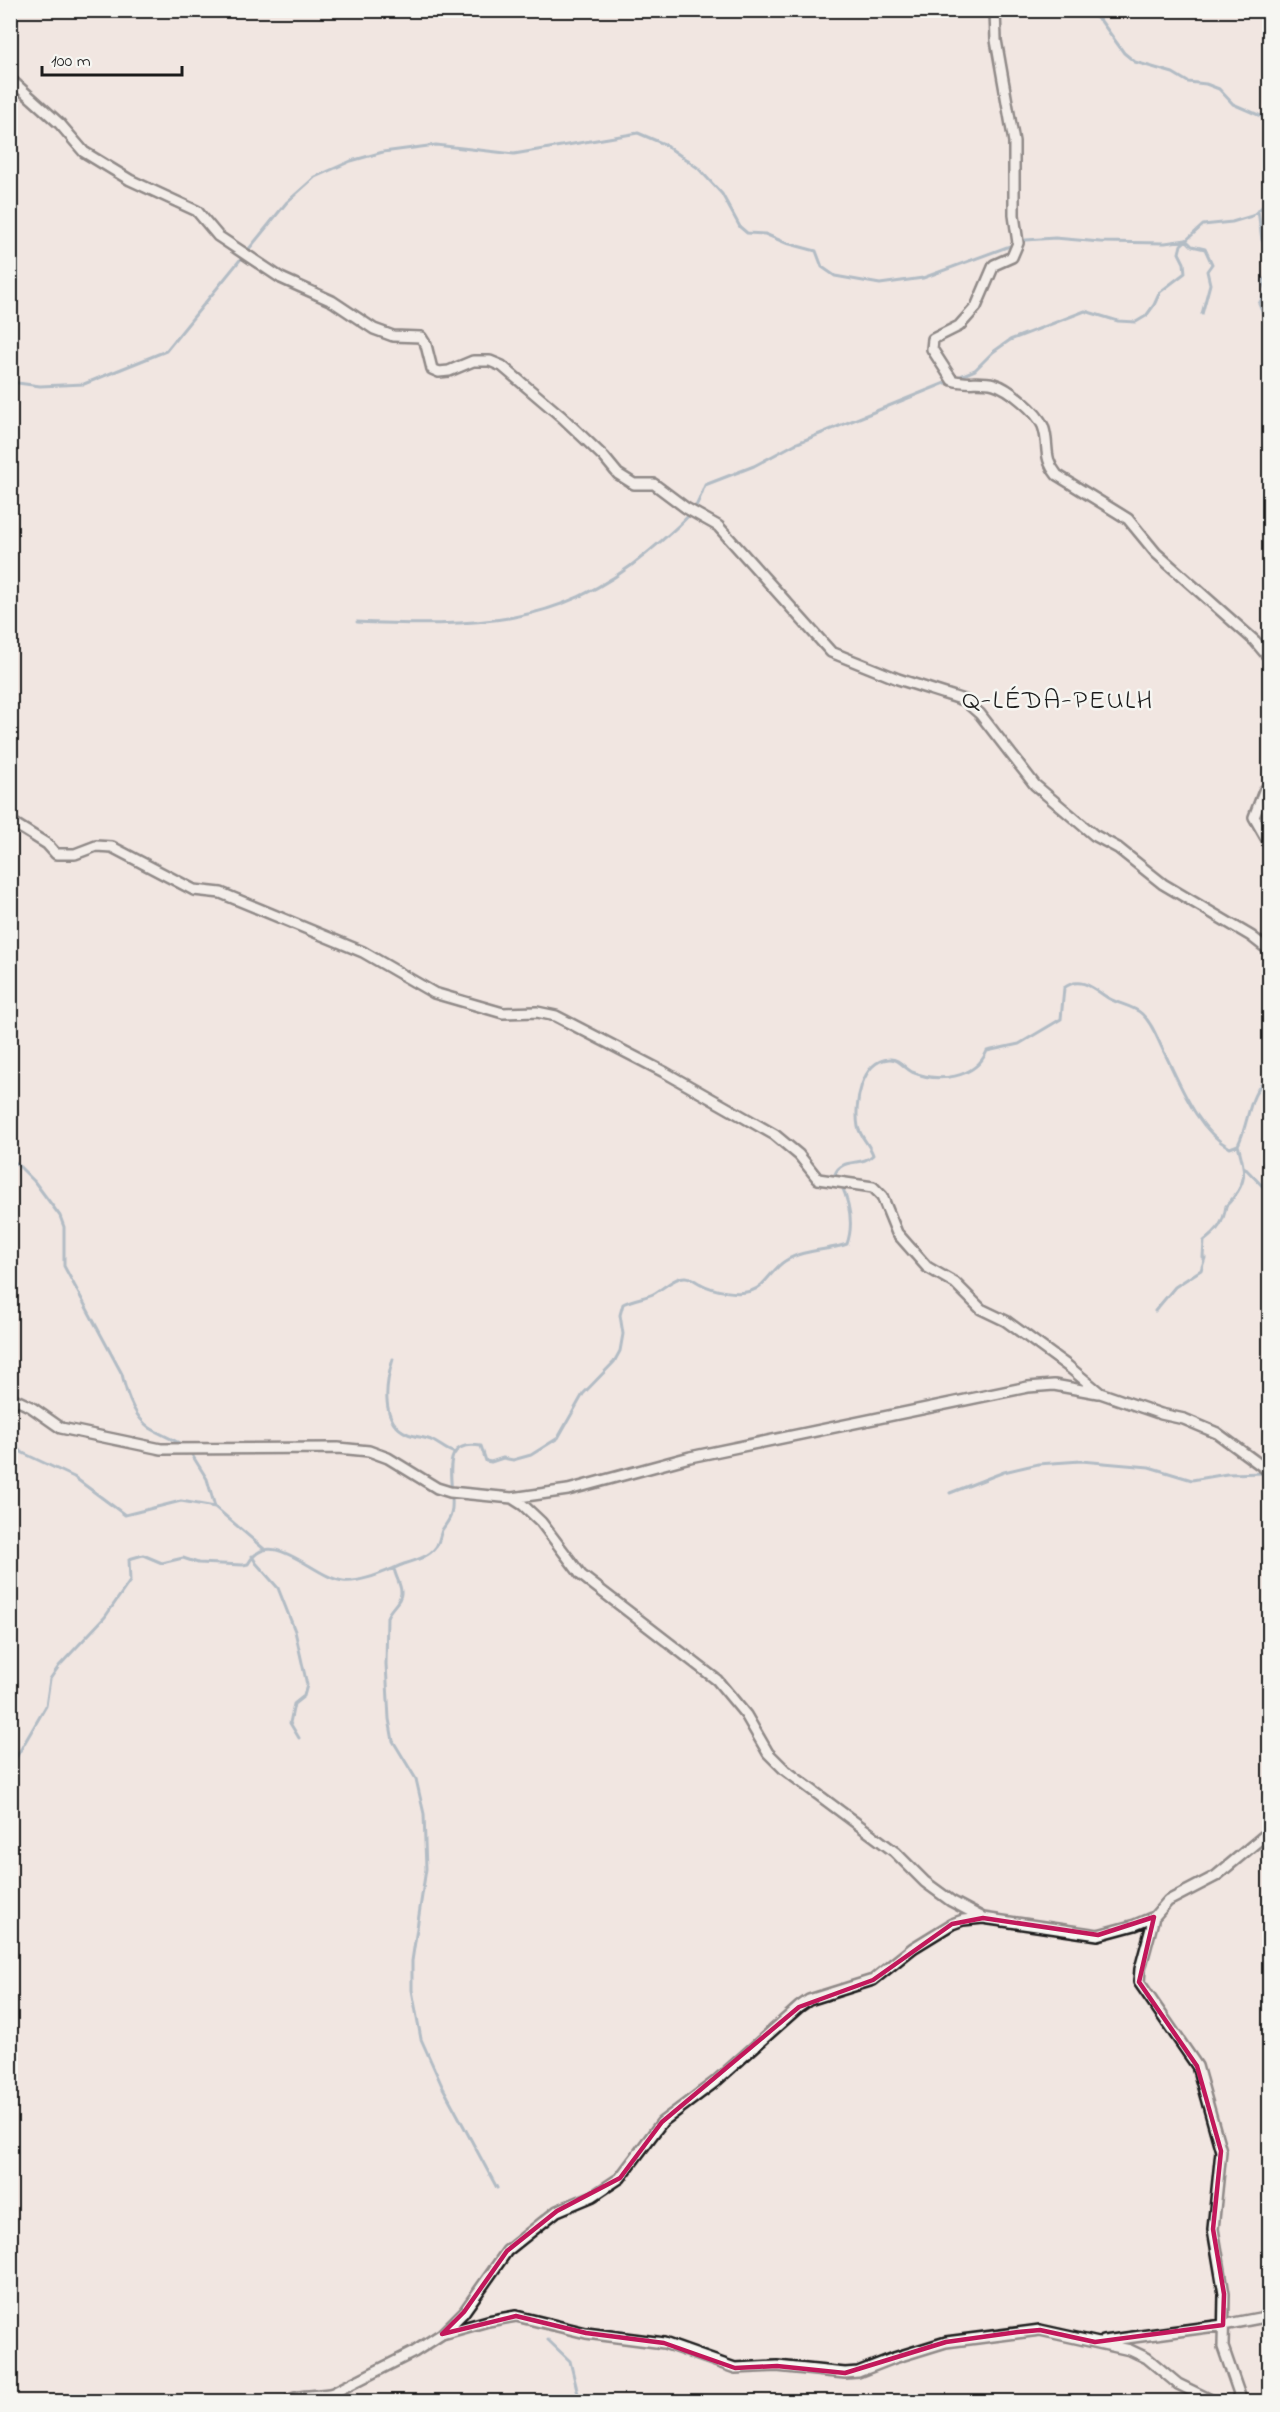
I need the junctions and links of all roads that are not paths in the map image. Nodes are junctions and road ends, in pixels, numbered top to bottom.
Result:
1 (995, 10) edge
2 (10, 79) edge
3 (1269, 658) edge
4 (1269, 785) edge
5 (10, 821) edge
6 (1269, 845) edge
7 (1269, 951) edge
8 (1100, 1394) junction
9 (10, 1397) edge
10 (1269, 1472) edge
11 (512, 1498) junction
12 (1269, 1831) edge
13 (1154, 1917) junction
14 (982, 1918) junction
15 (1269, 2316) edge
16 (1223, 2325) junction
17 (442, 2334) junction
18 (1095, 2342) junction
19 (286, 2402) edge
20 (1215, 2402) edge
21 (1242, 2402) edge

1 - 3 street
2 - 7 street
4 - 6 street
5 - 8 street
8 - 10 street
8 - 11 street
9 - 11 street
11 - 14 street
12 - 13 street
13 - 14 street
13 - 16 street
14 - 17 street
15 - 16 street
16 - 18 street
16 - 21 street
17 - 18 street
17 - 19 street
18 - 20 street

